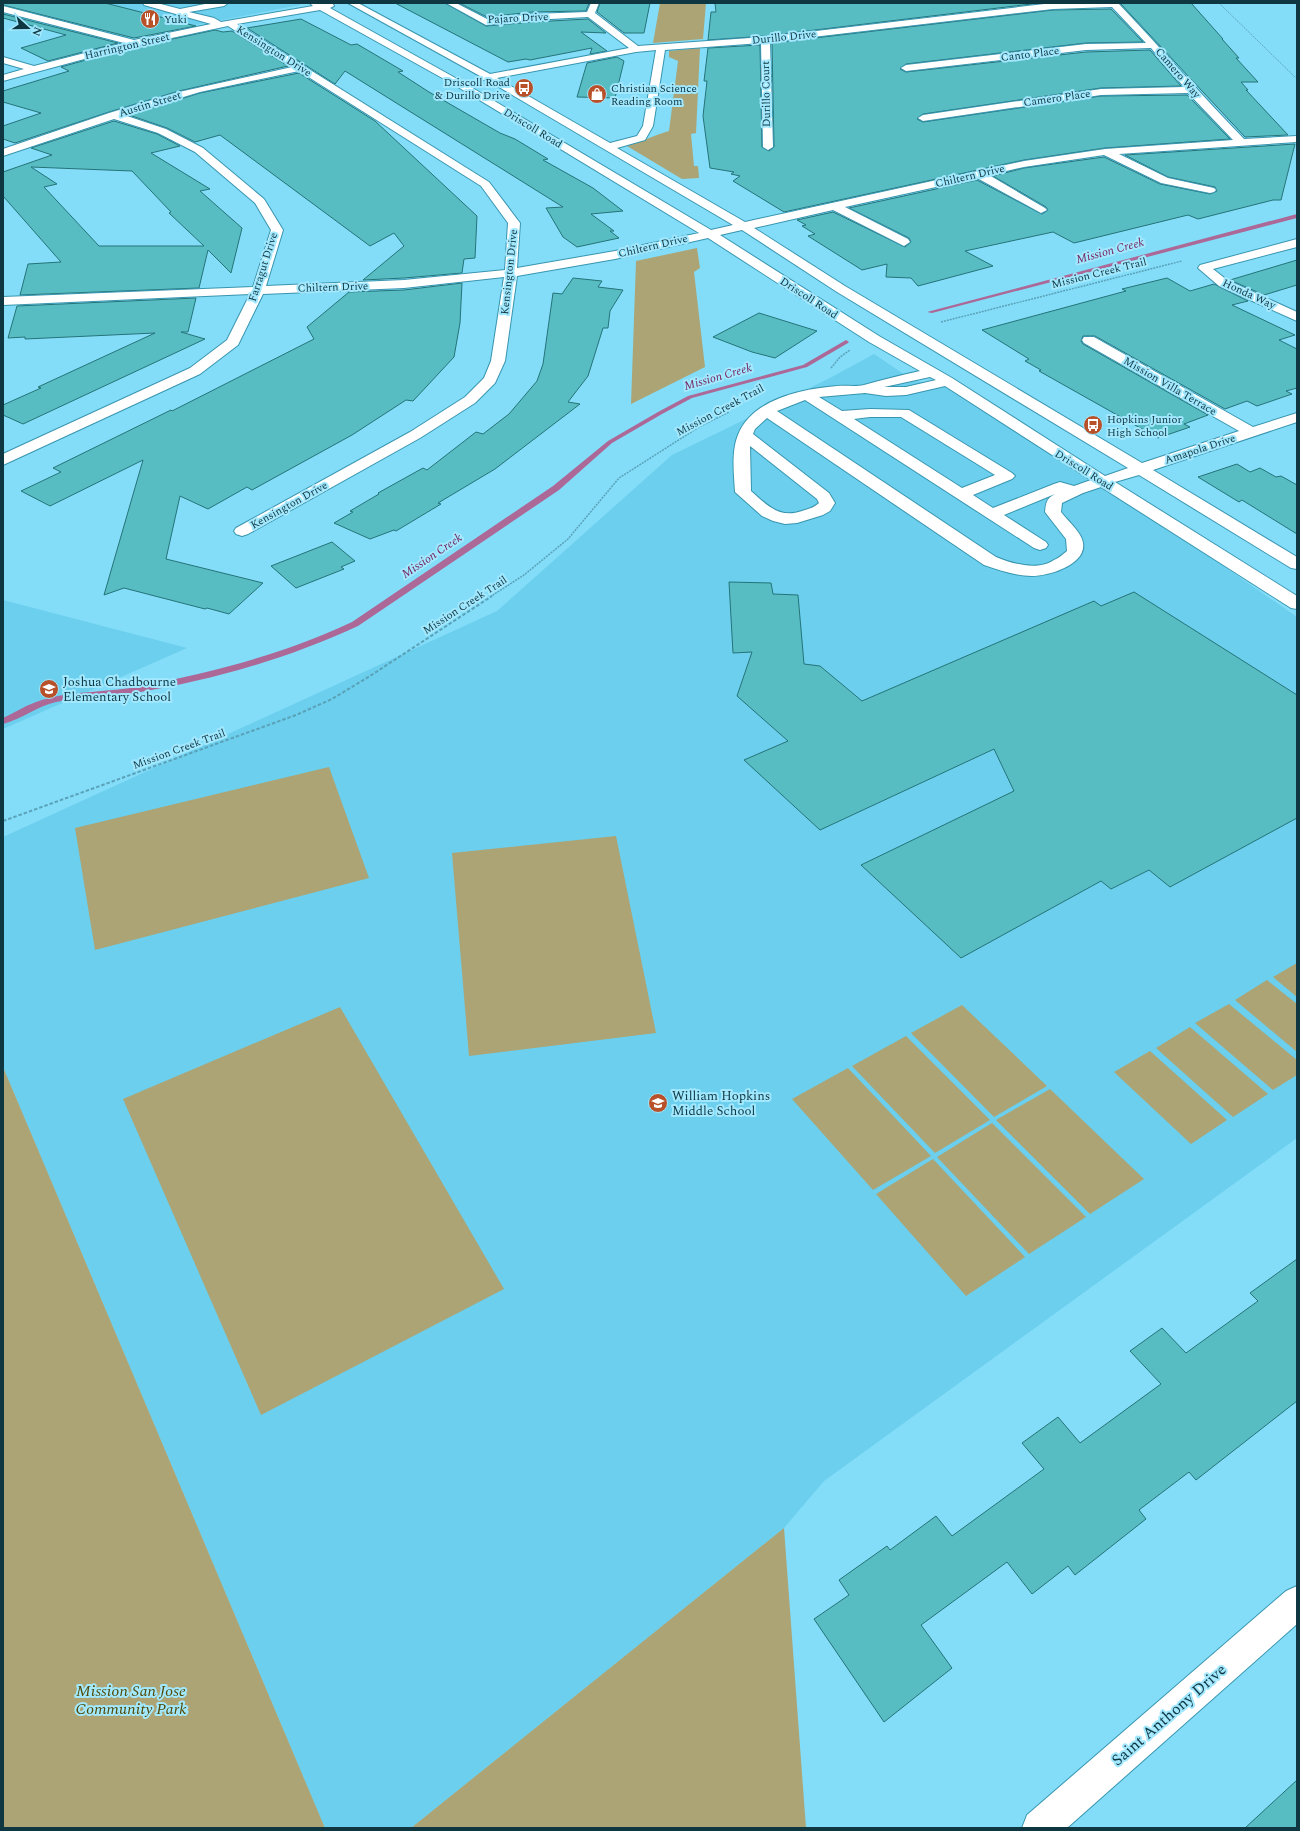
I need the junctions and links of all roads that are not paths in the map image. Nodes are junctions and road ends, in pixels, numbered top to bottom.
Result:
1 (147, 3) edge
2 (224, 3) edge
3 (352, 3) edge
4 (450, 3) edge
5 (595, 3) edge
6 (340, 4) dead end
7 (1114, 4) edge
8 (318, 5) edge
9 (3, 9) edge
10 (177, 11) junction
11 (590, 14) junction
12 (217, 15) dead end
13 (202, 18) junction
14 (186, 21) dead end
15 (224, 24) junction
16 (163, 27) dead end
17 (117, 38) junction
18 (765, 40) junction
19 (133, 43) junction
20 (1153, 45) junction
21 (661, 48) junction
22 (636, 49) junction
23 (3, 60) edge
24 (301, 68) junction
25 (906, 68) dead end
26 (34, 69) junction
27 (489, 77) junction
28 (3, 78) edge
29 (456, 82) junction
30 (1191, 90) junction
31 (114, 115) junction
32 (923, 118) dead end
33 (1297, 139) edge
34 (1242, 143) junction
35 (608, 147) junction
36 (768, 147) dead end
37 (1105, 152) junction
38 (3, 153) edge
39 (979, 174) junction
40 (1210, 190) dead end
41 (836, 207) junction
42 (1040, 210) dead end
43 (742, 226) junction
44 (708, 233) junction
45 (904, 242) dead end
46 (1297, 243) edge
47 (511, 274) junction
48 (258, 290) junction
49 (3, 301) edge
50 (1297, 317) edge
51 (1089, 340) dead end
52 (932, 372) junction
53 (947, 381) junction
54 (865, 389) junction
55 (808, 395) junction
56 (766, 411) junction
57 (840, 416) junction
58 (1297, 417) edge
59 (1251, 432) junction
60 (746, 436) junction
61 (3, 460) edge
62 (1141, 468) junction
63 (1102, 482) junction
64 (1077, 490) junction
65 (961, 494) junction
66 (992, 514) junction
67 (242, 531) dead end
68 (1040, 546) dead end
69 (1297, 564) edge
70 (1297, 604) edge
71 (1297, 1602) edge
72 (1040, 1828) edge

1 - 10 street, Kensington Drive
2 - 10 street
3 - 27 street, Driscoll Road
4 - 11 street, Pajaro Drive
5 - 11 street
6 - 8 street, Harrington Street
7 - 18 street, Durillo Drive
7 - 20 street, Camero Way
8 - 15 street, Harrington Street
8 - 29 street, Driscoll Road
9 - 17 street
10 - 13 street, Kensington Drive
11 - 22 street
12 - 13 street
13 - 14 street
13 - 15 street, Kensington Drive
15 - 19 street, Harrington Street
15 - 24 street, Kensington Drive
16 - 17 street
17 - 19 street
18 - 21 street, Durillo Drive
18 - 36 street, Durillo Court
19 - 26 street, Harrington Street
20 - 25 street, Canto Place
20 - 30 street, Camero Way
21 - 22 street, Durillo Drive
21 - 35 street
22 - 27 street, Durillo Drive
23 - 26 street
24 - 31 street, Austin Street
24 - 47 street, Kensington Drive
26 - 28 street, Harrington Street
27 - 29 street, Durillo Drive
27 - 35 street, Driscoll Road
29 - 44 street, Driscoll Road
30 - 32 street, Camero Place
30 - 34 street, Camero Way
31 - 38 street, Austin Street
31 - 48 street, Farragut Drive
33 - 34 street, Chiltern Drive
34 - 37 street, Chiltern Drive
35 - 43 street, Driscoll Road
37 - 39 street, Chiltern Drive
37 - 40 street
39 - 41 street, Chiltern Drive
39 - 42 street
41 - 43 street, Chiltern Drive
41 - 45 street
43 - 44 street, Chiltern Drive
43 - 62 street, Driscoll Road
44 - 47 street, Chiltern Drive
44 - 52 street, Driscoll Road
46 - 50 street, Honda Way
47 - 48 street, Chiltern Drive
47 - 67 street, Kensington Drive
48 - 49 street, Chiltern Drive
48 - 61 street, Farragut Drive
51 - 59 street, Mission Villa Terrace
52 - 53 street, Driscoll Road
52 - 54 street
53 - 54 street
53 - 63 street, Driscoll Road
54 - 55 street
55 - 56 street
55 - 57 street
56 - 60 street
56 - 64 street
57 - 65 street
57 - 65 street
58 - 59 street, Amapola Drive
59 - 62 street, Amapola Drive
60 - 60 street
62 - 63 street, Amapola Drive
62 - 69 street, Driscoll Road
63 - 64 street, Amapola Drive
63 - 70 street, Driscoll Road
64 - 66 street
65 - 66 street
66 - 68 street
71 - 72 street, Saint Anthony Drive

